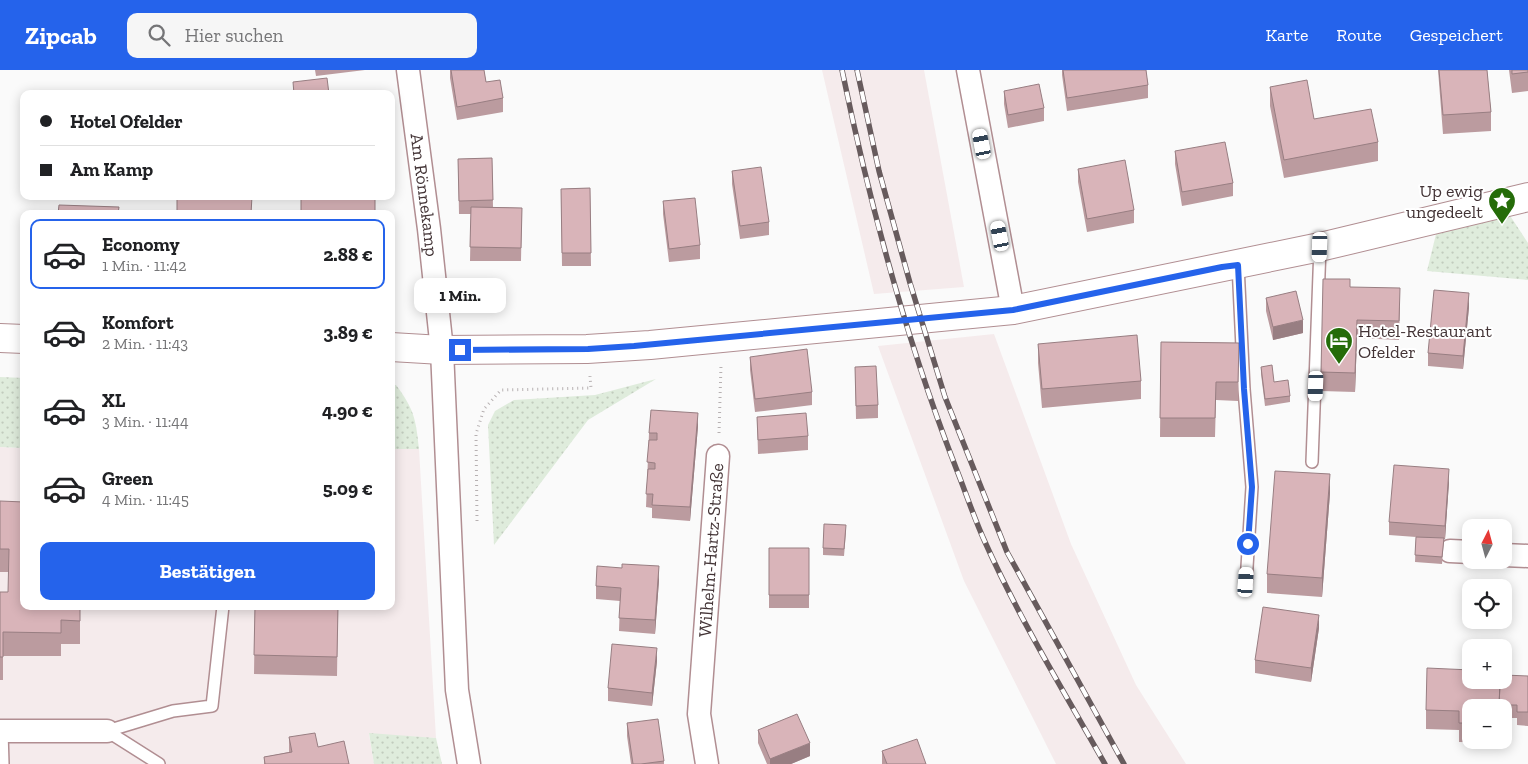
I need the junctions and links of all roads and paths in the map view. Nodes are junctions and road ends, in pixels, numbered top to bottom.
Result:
1 (408, 70) edge
2 (968, 70) edge
3 (1528, 197) edge
4 (1320, 247) junction
5 (1238, 265) junction
6 (1013, 310) junction
7 (727, 336) junction
8 (0, 338) edge
9 (20, 339) edge
10 (395, 347) edge
11 (588, 349) junction
12 (442, 350) junction
13 (718, 456) joint
14 (1312, 462) dead end
15 (477, 531) dead end
16 (1512, 555) edge
17 (1528, 556) edge
18 (1246, 582) dead end
19 (223, 610) edge
20 (1, 731) edge
21 (108, 731) junction
22 (2, 764) edge
23 (159, 764) edge
24 (469, 764) edge
25 (707, 764) edge

1 - 12 street, Am Rönnekamp
2 - 6 street
3 - 4 main road
4 - 5 main road
4 - 14 lane
5 - 6 main road
5 - 18 lane
6 - 7 main road
7 - 11 main road
7 - 13 path, Wilhelm-Hartz-Straße
8 - 9 main road
10 - 12 main road
11 - 12 main road
11 - 15 path
12 - 24 street, Am Rönnekamp
13 - 25 street, Wilhelm-Hartz-Straße
16 - 17 street
19 - 21 lane
20 - 21 street
20 - 22 lane
21 - 23 lane

